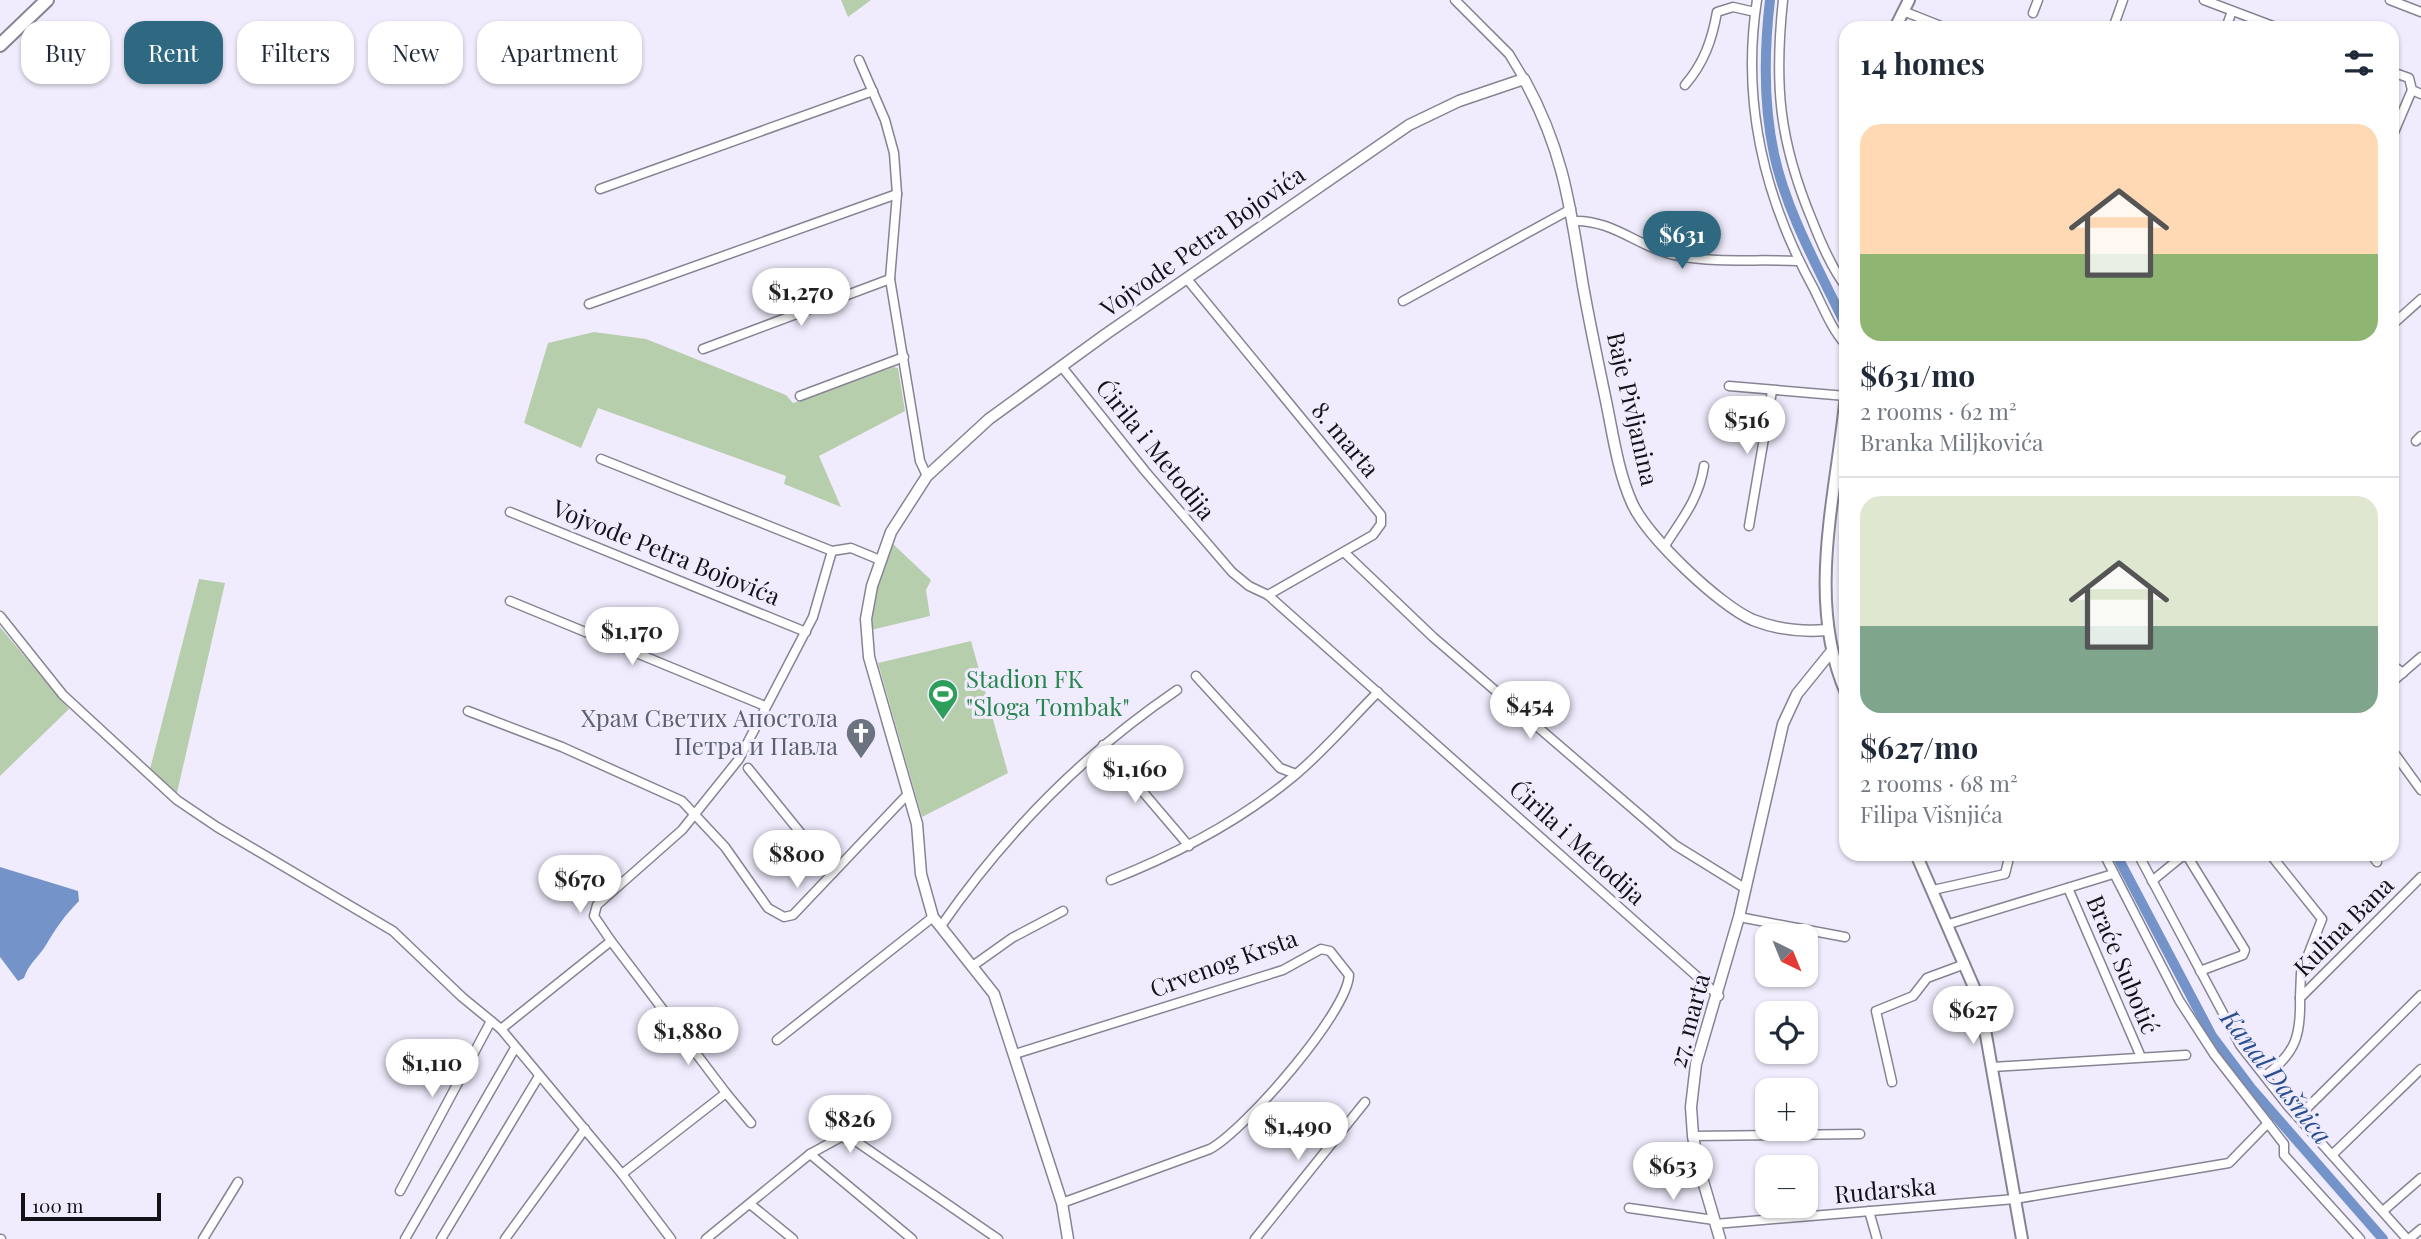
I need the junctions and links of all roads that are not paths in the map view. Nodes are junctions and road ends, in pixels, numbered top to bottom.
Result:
1 (47, 0) edge
2 (1455, 0) edge
3 (1756, 0) edge
4 (1783, 0) edge
5 (1909, 0) edge
6 (2038, 0) edge
7 (2123, 0) edge
8 (2204, 0) edge
9 (2390, 0) edge
10 (1903, 11) junction
11 (2232, 11) junction
12 (1755, 12) junction
13 (2421, 12) edge
14 (2033, 13) dead end
15 (1898, 21) edge
16 (1928, 21) edge
17 (2116, 21) edge
18 (2228, 21) edge
19 (2259, 21) edge
20 (0, 45) edge
21 (859, 60) dead end
22 (2399, 74) edge
23 (1524, 79) junction
24 (1685, 85) dead end
25 (2412, 90) junction
26 (873, 91) junction
27 (2421, 94) edge
28 (2399, 121) edge
29 (600, 189) dead end
30 (897, 194) junction
31 (1571, 209) junction
32 (1573, 222) junction
33 (1798, 261) junction
34 (1839, 274) edge
35 (890, 279) junction
36 (1187, 279) junction
37 (2421, 299) edge
38 (1403, 301) dead end
39 (589, 304) dead end
40 (2399, 319) edge
41 (1839, 333) edge
42 (703, 349) dead end
43 (904, 358) junction
44 (1062, 367) junction
45 (1729, 386) dead end
46 (1772, 391) junction
47 (1839, 395) edge
48 (800, 396) dead end
49 (601, 459) dead end
50 (1839, 460) edge
51 (1704, 466) dead end
52 (927, 475) junction
53 (510, 512) dead end
54 (1749, 526) dead end
55 (1664, 547) junction
56 (832, 551) junction
57 (1345, 553) junction
58 (880, 560) junction
59 (1268, 595) junction
60 (510, 601) dead end
61 (0, 616) edge
62 (1826, 630) junction
63 (806, 632) junction
64 (1831, 652) junction
65 (2421, 657) edge
66 (1839, 664) edge
67 (2399, 670) edge
68 (2403, 673) junction
69 (1196, 676) dead end
70 (2399, 676) edge
71 (1177, 690) dead end
72 (1378, 692) junction
73 (765, 706) junction
74 (468, 711) dead end
75 (1103, 745) junction
76 (2399, 759) edge
77 (748, 768) dead end
78 (1296, 774) junction
79 (2421, 789) edge
80 (907, 795) junction
81 (695, 812) junction
82 (1189, 846) junction
83 (1919, 861) edge
84 (2008, 861) edge
85 (2107, 861) edge
86 (2142, 861) edge
87 (2176, 861) edge
88 (2189, 861) edge
89 (2276, 861) edge
90 (833, 873) junction
91 (2113, 874) junction
92 (2421, 877) edge
93 (1111, 880) dead end
94 (2152, 881) junction
95 (2068, 888) junction
96 (1746, 889) junction
97 (1933, 890) junction
98 (1063, 911) dead end
99 (933, 916) junction
100 (1739, 917) junction
101 (1949, 924) junction
102 (941, 926) junction
103 (1845, 937) dead end
104 (611, 941) junction
105 (1965, 964) junction
106 (974, 965) junction
107 (2200, 971) junction
108 (2421, 995) edge
109 (1718, 996) junction
110 (2300, 998) junction
111 (491, 1021) junction
112 (501, 1028) junction
113 (777, 1040) dead end
114 (515, 1048) junction
115 (1016, 1054) junction
116 (2186, 1055) dead end
117 (2141, 1058) junction
118 (1992, 1067) junction
119 (2421, 1069) edge
120 (539, 1076) junction
121 (2265, 1076) junction
122 (1892, 1082) dead end
123 (726, 1093) junction
124 (1365, 1102) dead end
125 (2298, 1117) junction
126 (751, 1123) dead end
127 (2268, 1123) junction
128 (585, 1129) junction
129 (1860, 1134) dead end
130 (1693, 1136) junction
131 (810, 1154) junction
132 (2332, 1155) junction
133 (622, 1174) junction
134 (2421, 1178) edge
135 (238, 1182) dead end
136 (400, 1191) dead end
137 (2015, 1199) junction
138 (1062, 1203) junction
139 (750, 1204) junction
140 (1629, 1208) dead end
141 (1870, 1211) junction
142 (2383, 1211) junction
143 (1715, 1222) junction
144 (2421, 1229) edge
145 (2359, 1237) edge
146 (203, 1239) edge
147 (405, 1239) edge
148 (441, 1239) edge
149 (505, 1239) edge
150 (671, 1239) edge
151 (706, 1239) edge
152 (793, 1239) edge
153 (912, 1239) edge
154 (999, 1239) edge
155 (1068, 1239) edge
156 (1255, 1239) edge
157 (1720, 1239) edge
158 (1877, 1239) edge
159 (2022, 1239) edge
160 (2408, 1239) edge

1 - 20 main road
2 - 23 street
3 - 12 street
4 - 34 street
5 - 10 main road
6 - 14 street
7 - 17 street
8 - 11 street
9 - 13 street
10 - 15 main road
10 - 16 street
11 - 18 street
11 - 19 street
12 - 24 street
12 - 33 street
21 - 26 street
22 - 25 street
23 - 31 street, Baje Pivljanina
23 - 36 street, Vojvode Petra Bojovića
25 - 27 street
25 - 28 street
26 - 29 street
26 - 30 street
30 - 35 street
30 - 39 street
31 - 32 street, Baje Pivljanina
31 - 38 street
32 - 33 street
32 - 55 street, Baje Pivljanina
33 - 41 street
35 - 42 street
35 - 43 street
36 - 44 street, Vojvode Petra Bojovića
36 - 57 street, 8. marta
37 - 40 street
43 - 48 street
43 - 52 street
44 - 52 street, Vojvode Petra Bojovića
44 - 59 street, Ćirila i Metodija
45 - 46 street
46 - 47 street
46 - 54 street
49 - 56 street
50 - 62 main road
51 - 55 street
52 - 58 street, Vojvode Petra Bojovića
53 - 63 street, Vojvode Petra Bojovića
55 - 62 street, Baje Pivljanina
56 - 58 street
56 - 63 street
57 - 59 street, 8. marta
57 - 96 street
58 - 80 street, Vojvode Petra Bojovića
59 - 72 street, Ćirila i Metodija
60 - 73 street
61 - 111 street
62 - 64 main road
63 - 73 street
64 - 66 main road
64 - 96 street, 27. marta
65 - 68 street
67 - 68 street
68 - 70 street
69 - 78 street
71 - 75 street
72 - 78 street
72 - 109 street, Ćirila i Metodija
73 - 81 street
74 - 81 street
75 - 82 street
75 - 102 street
76 - 79 street
77 - 90 street
78 - 82 street
80 - 90 street
80 - 99 street, Vojvode Petra Bojovića
81 - 90 street
81 - 104 street
82 - 93 street
83 - 97 main road
84 - 97 street
85 - 91 street
86 - 94 street
87 - 94 street
88 - 107 street
89 - 110 street
91 - 95 street, Braće Subotić
91 - 127 street
92 - 110 street, Kulina Bana
94 - 107 street
95 - 101 street, Braće Subotić
95 - 117 street, Braće Subotić
96 - 100 street, 27. marta
97 - 101 main road
98 - 106 street
99 - 102 street, Vojvode Petra Bojovića
99 - 113 street
100 - 103 street
100 - 109 street, 27. marta
101 - 105 main road
102 - 106 street, Vojvode Petra Bojovića
104 - 112 street
104 - 123 street
105 - 118 main road
105 - 122 street
106 - 115 street, Vojvode Petra Bojovića
107 - 121 street
108 - 125 street
109 - 130 street, 27. marta
110 - 121 street, Kulina Bana
111 - 112 street
111 - 136 street
112 - 114 street
114 - 120 street
114 - 147 street
115 - 138 street, Vojvode Petra Bojovića
115 - 138 street, Crvenog Krsta
116 - 117 street, Braće Subotić
117 - 118 street, Braće Subotić
118 - 137 main road
119 - 132 street
120 - 128 street
120 - 148 street
121 - 125 street
123 - 126 street
123 - 133 street
124 - 156 street
125 - 132 street
127 - 137 street, Rudarska
127 - 145 street
128 - 133 street
128 - 149 street
129 - 130 street
130 - 143 street, 27. marta
131 - 139 street
131 - 153 street
131 - 154 street
132 - 142 street
133 - 150 street
134 - 142 street
135 - 146 street
137 - 141 street, Rudarska
137 - 159 main road
138 - 155 street, Vojvode Petra Bojovića
139 - 151 street
139 - 152 street
140 - 143 street
141 - 143 street, Rudarska
141 - 158 street
142 - 160 street
143 - 157 street, 27. marta
144 - 160 street

